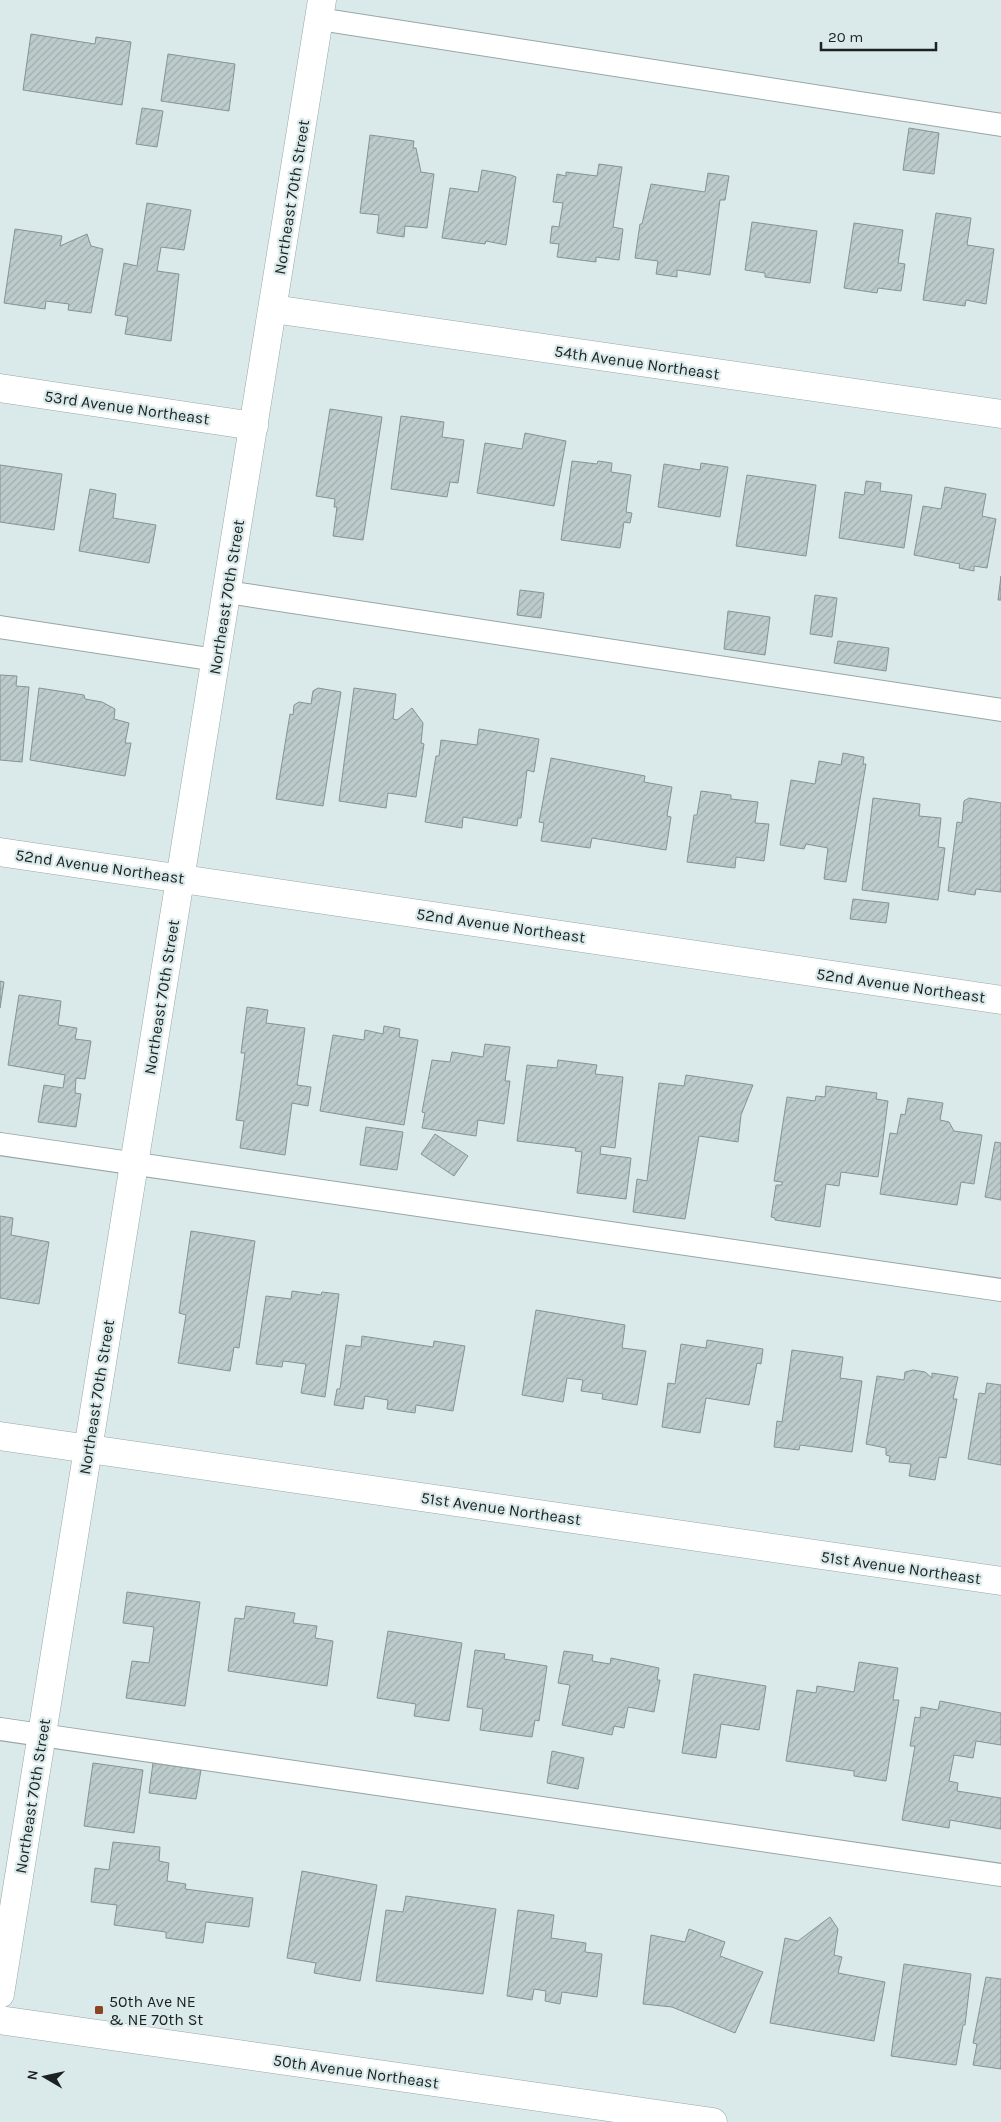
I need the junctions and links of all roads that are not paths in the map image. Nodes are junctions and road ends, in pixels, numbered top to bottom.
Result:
1 (321, 10) edge
2 (1001, 125) edge
3 (273, 309) junction
4 (0, 388) edge
5 (1001, 414) edge
6 (254, 426) junction
7 (227, 592) junction
8 (0, 627) edge
9 (216, 660) junction
10 (1001, 710) edge
11 (0, 852) edge
12 (181, 877) junction
13 (1001, 1000) edge
14 (0, 1144) edge
15 (134, 1164) junction
16 (1001, 1290) edge
17 (0, 1436) edge
18 (88, 1448) junction
19 (1001, 1581) edge
20 (0, 1729) edge
21 (42, 1735) junction
22 (1001, 1875) edge
23 (0, 1994) edge
24 (0, 2020) edge
25 (713, 2122) edge

1 - 2 lane
1 - 3 street, Northeast 70th Street
3 - 5 street, 54th Avenue Northeast
3 - 6 street, Northeast 70th Street
4 - 6 street, 53rd Avenue Northeast
6 - 7 street, Northeast 70th Street
7 - 9 street, Northeast 70th Street
7 - 10 lane
8 - 9 lane
9 - 12 street, Northeast 70th Street
11 - 12 street, 52nd Avenue Northeast
12 - 13 street, 52nd Avenue Northeast
12 - 15 street, Northeast 70th Street
14 - 15 lane
15 - 16 lane
15 - 18 street, Northeast 70th Street
17 - 18 street, 51st Avenue Northeast
18 - 19 street, 51st Avenue Northeast
18 - 21 street, Northeast 70th Street
20 - 21 lane
21 - 22 lane
21 - 23 street, Northeast 70th Street
24 - 25 street, 50th Avenue Northeast

